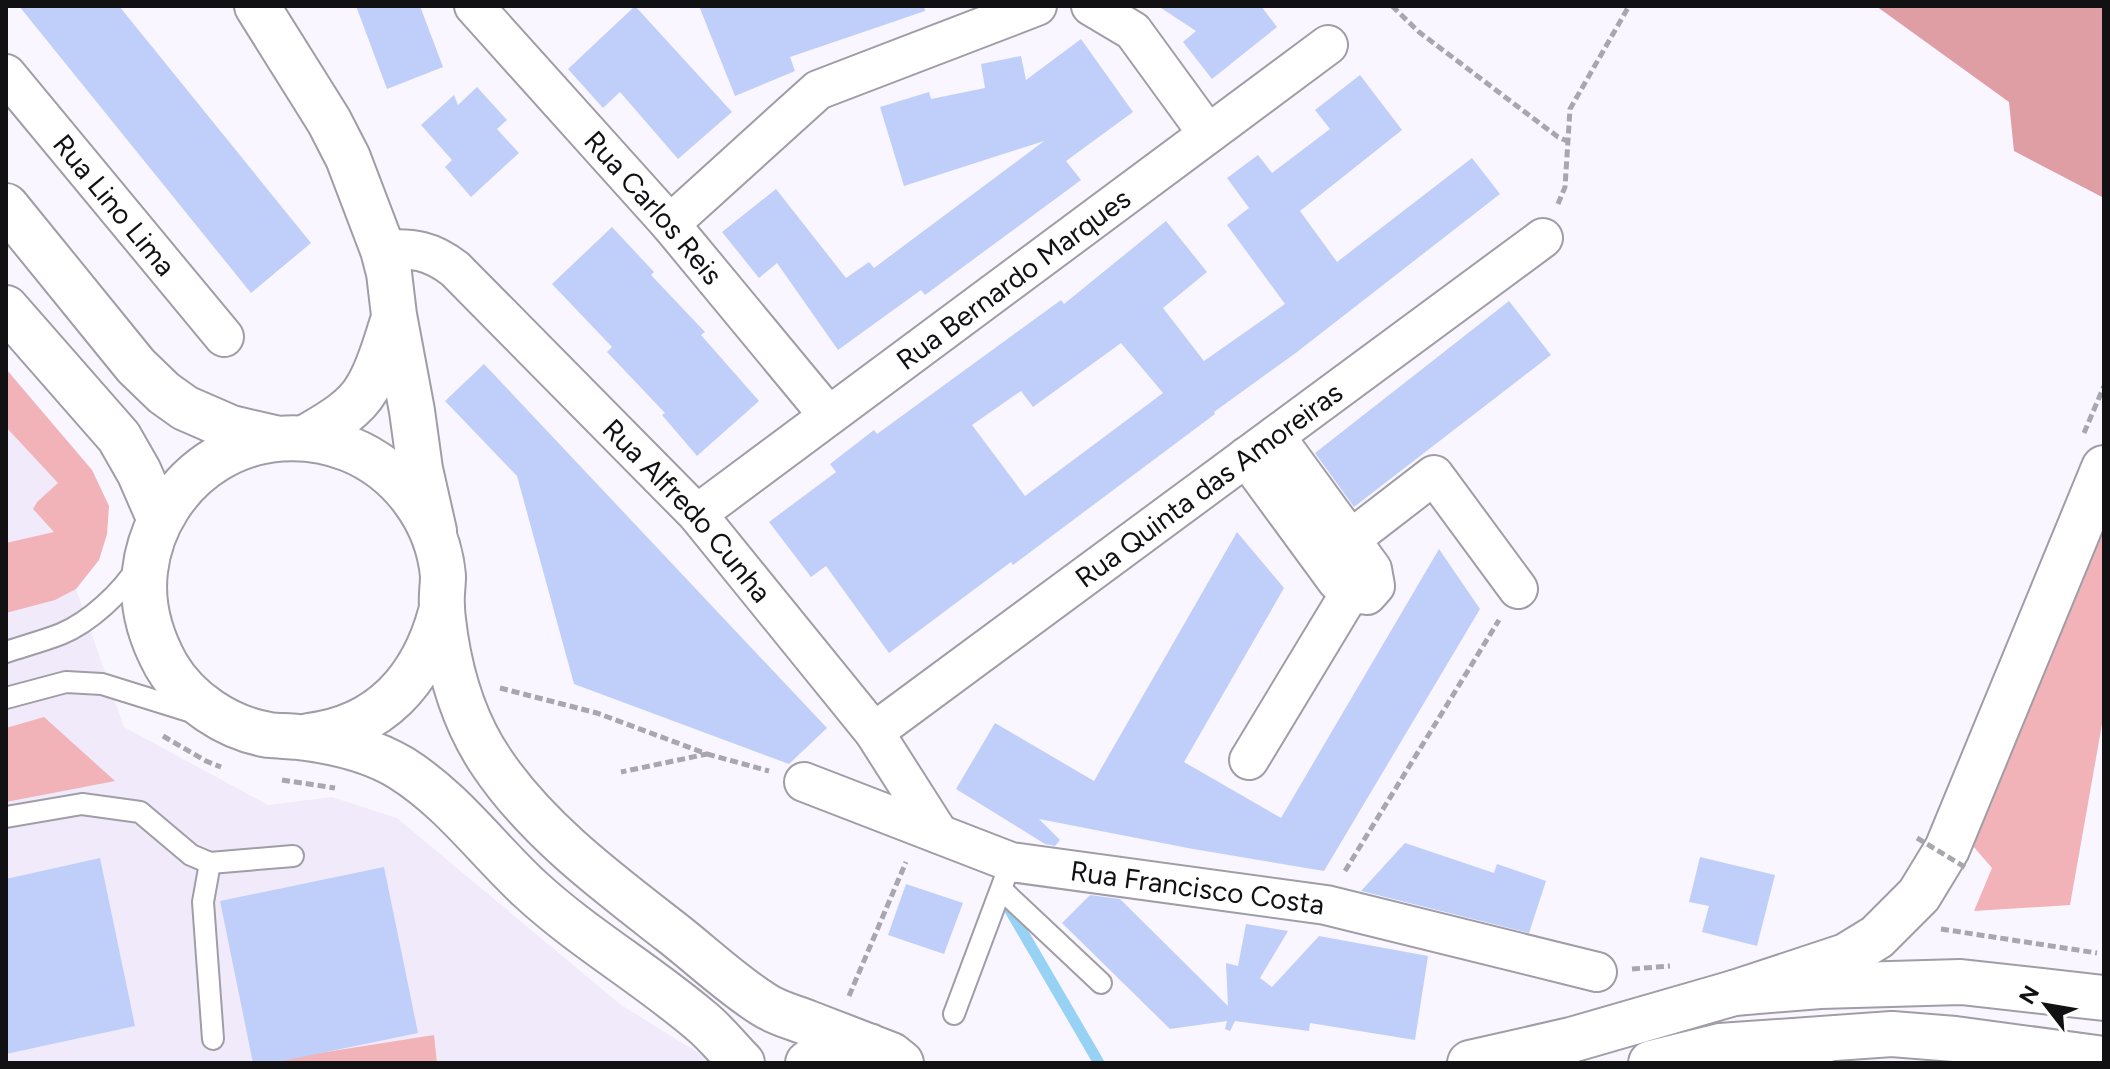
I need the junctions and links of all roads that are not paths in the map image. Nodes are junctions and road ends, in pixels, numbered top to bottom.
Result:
1 (257, 6) edge
2 (474, 6) edge
3 (1037, 6) edge
4 (1091, 6) edge
5 (1328, 45) dead end
6 (6, 74) edge
7 (1208, 134) junction
8 (6, 206) edge
9 (670, 224) junction
10 (1543, 238) road end
11 (383, 250) junction
12 (6, 308) edge
13 (394, 315) junction
14 (224, 337) dead end
15 (828, 415) junction
16 (289, 438) junction
17 (1260, 446) junction
18 (2092, 456) edge
19 (697, 514) junction
20 (155, 533) junction
21 (1351, 539) junction
22 (438, 548) junction
23 (1518, 589) road end
24 (1350, 593) junction
25 (442, 607) junction
26 (6, 652) edge
27 (6, 698) edge
28 (238, 727) junction
29 (874, 732) junction
30 (297, 737) junction
31 (1249, 760) dead end
32 (804, 782) road end
33 (6, 817) edge
34 (934, 832) junction
35 (293, 856) dead end
36 (210, 863) junction
37 (1006, 875) junction
38 (1597, 972) road end
39 (1101, 983) dead end
40 (1734, 993) junction
41 (2104, 998) edge
42 (954, 1014) dead end
43 (213, 1039) dead end
44 (1825, 1040) junction
45 (885, 1055) edge
46 (2104, 1059) edge
47 (742, 1063) edge
48 (808, 1063) edge
49 (1470, 1063) edge
50 (1651, 1063) edge
51 (1744, 1063) edge

1 - 11 main road
2 - 9 street, Rua Carlos Reis
3 - 9 street
4 - 7 street
5 - 7 street, Rua Bernardo Marques
6 - 14 street, Rua Lino Lima
7 - 15 street, Rua Bernardo Marques
8 - 16 main road
9 - 15 street, Rua Carlos Reis
10 - 17 street, Rua Quinta das Amoreiras
11 - 13 main road
11 - 19 street, Rua Alfredo Cunha
12 - 20 main road
13 - 16 main road
13 - 22 main road
15 - 19 street, Rua Bernardo Marques
16 - 20 main road
16 - 22 main road
17 - 21 street
17 - 24 street
17 - 29 street, Rua Quinta das Amoreiras
18 - 40 main road
19 - 29 street, Rua Alfredo Cunha
20 - 26 lane
20 - 28 main road
21 - 23 street
21 - 24 street
22 - 25 main road
24 - 31 street
25 - 30 main road
25 - 45 main road
27 - 28 lane
28 - 30 main road
29 - 34 street, Rua Alfredo Cunha
30 - 47 main road
32 - 34 street, Rua Francisco Costa
33 - 36 lane
34 - 37 street, Rua Francisco Costa
35 - 36 lane
36 - 43 lane
37 - 38 street, Rua Francisco Costa
37 - 39 lane
37 - 42 lane
40 - 41 main road
40 - 49 main road
44 - 46 main road
44 - 50 main road
44 - 51 main road
45 - 48 main road

